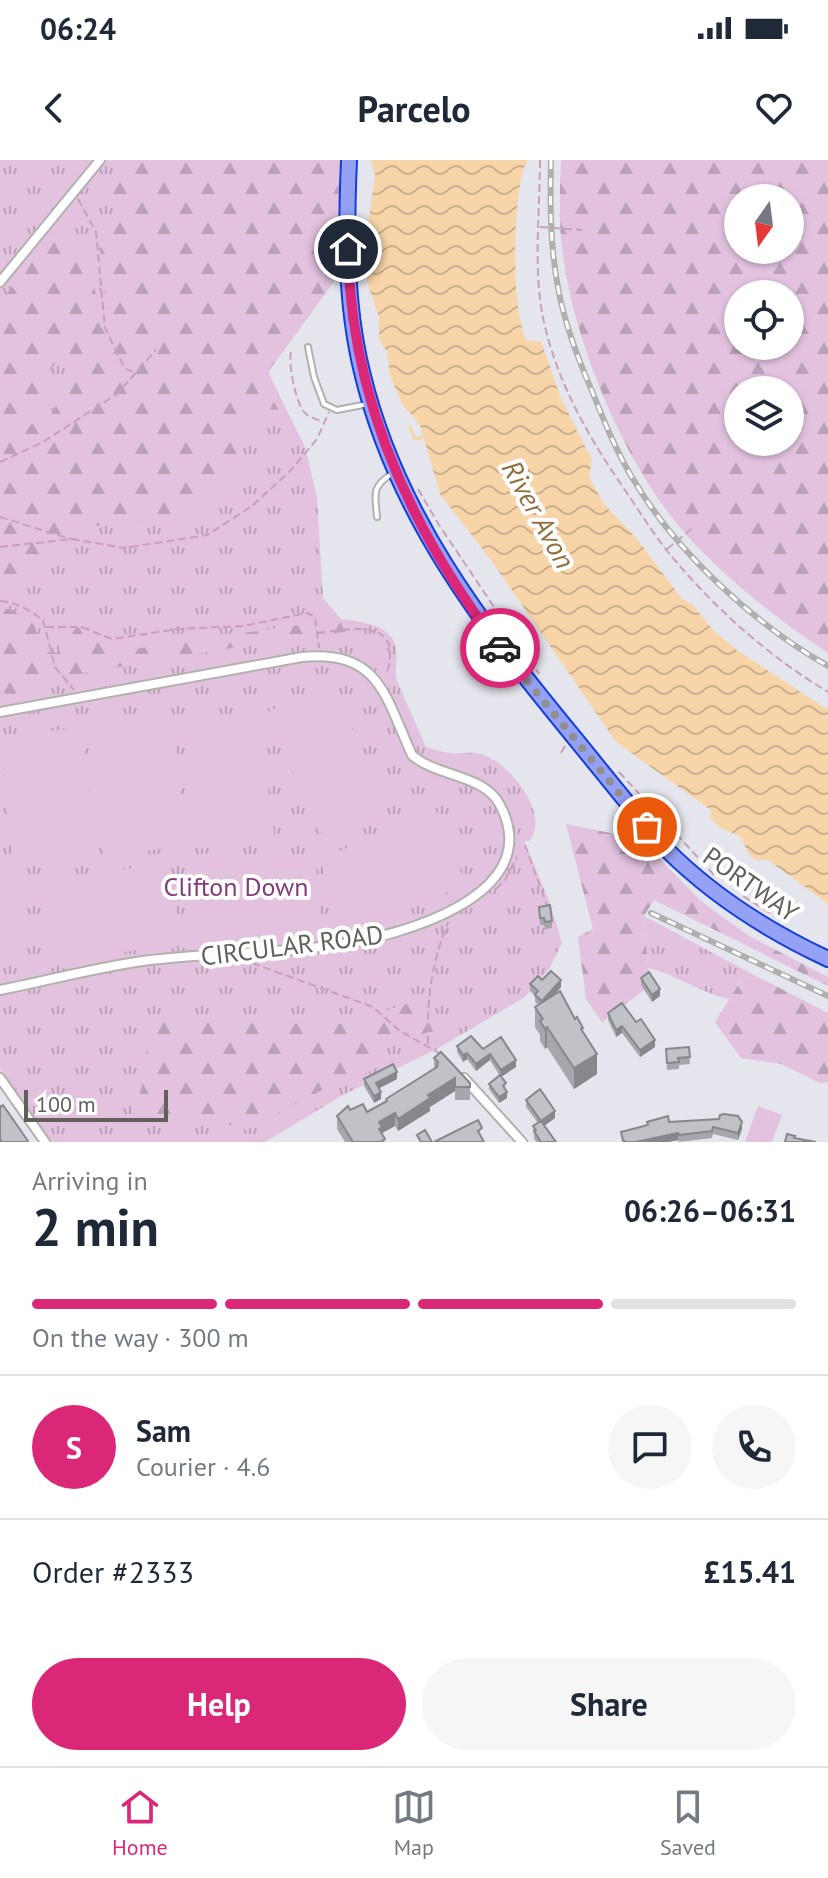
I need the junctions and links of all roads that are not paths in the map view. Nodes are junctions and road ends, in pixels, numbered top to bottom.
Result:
1 (100, 160) edge
2 (349, 160) edge
3 (0, 282) edge
4 (308, 347) dead end
5 (370, 404) junction
6 (395, 472) junction
7 (377, 517) dead end
8 (0, 712) edge
9 (828, 959) edge
10 (0, 990) edge
11 (458, 1072) edge
12 (0, 1078) edge
13 (45, 1142) edge
14 (522, 1142) edge

1 - 3 street
2 - 5 highway, PORTWAY
4 - 5 lane
5 - 6 highway, PORTWAY
6 - 7 lane
6 - 9 highway, PORTWAY
8 - 10 street, CIRCULAR ROAD
11 - 14 street
12 - 13 street

